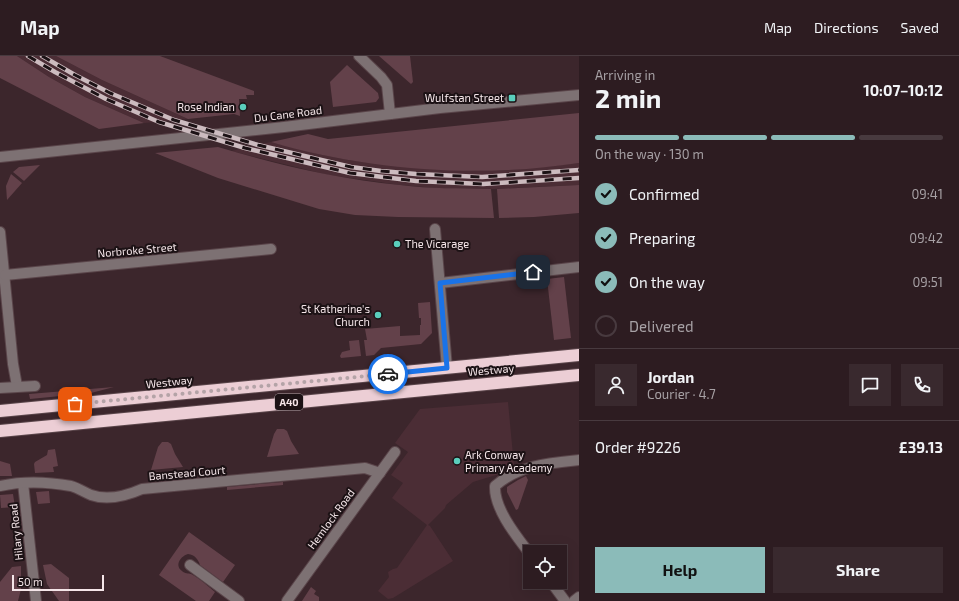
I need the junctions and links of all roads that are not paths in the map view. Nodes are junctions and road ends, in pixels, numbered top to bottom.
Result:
1 (359, 56) edge
2 (579, 95) edge
3 (390, 114) junction
4 (0, 157) edge
5 (435, 229) dead end
6 (0, 232) edge
7 (271, 249) dead end
8 (579, 267) edge
9 (3, 280) edge
10 (440, 283) junction
11 (579, 355) edge
12 (447, 368) junction
13 (579, 375) edge
14 (17, 386) junction
15 (35, 386) dead end
16 (0, 388) edge
17 (0, 411) edge
18 (0, 431) edge
19 (395, 452) dead end
20 (579, 460) edge
21 (380, 473) junction
22 (23, 483) junction
23 (0, 486) edge
24 (524, 545) edge
25 (190, 565) dead end
26 (556, 589) edge
27 (579, 597) edge
28 (36, 601) edge
29 (239, 601) edge
30 (287, 601) edge
31 (565, 601) edge
32 (574, 601) edge

1 - 3 street
2 - 3 street, Du Cane Road
3 - 4 street, Du Cane Road
5 - 10 street
6 - 9 street
7 - 9 street, Norbroke Street
8 - 10 street
9 - 14 street
10 - 12 street
11 - 12 highway, Westway / A40
12 - 17 highway, Westway / A40
13 - 18 highway, Westway / A40
14 - 15 street
14 - 16 street
19 - 21 street, Hemlock Road
20 - 24 street
21 - 22 street, Banstead Court
21 - 30 street, Hemlock Road
22 - 23 street, Banstead Court
22 - 28 street, Hilary Road
25 - 29 street
26 - 31 street
27 - 32 street

